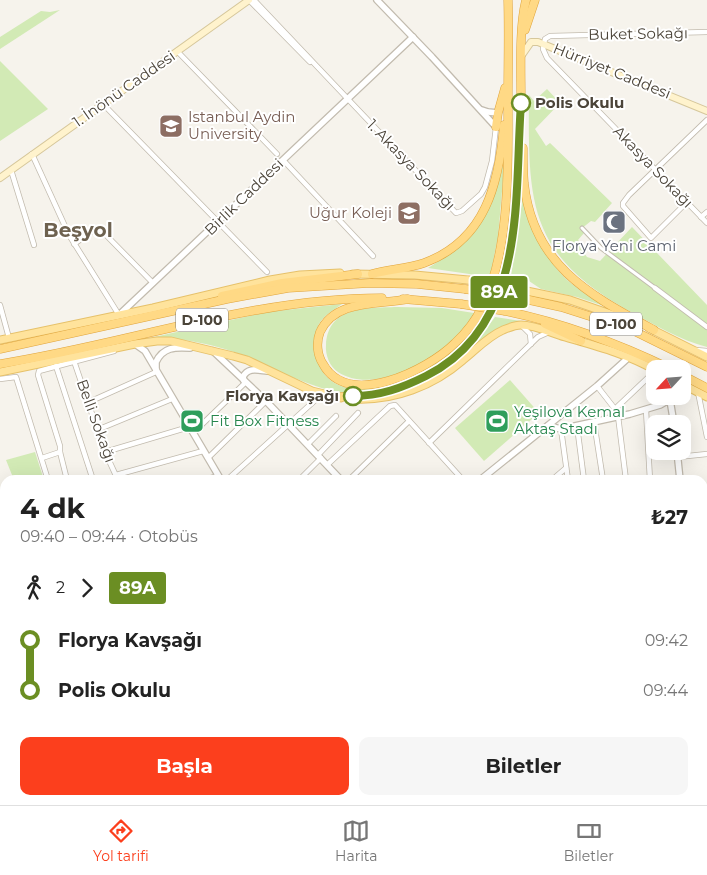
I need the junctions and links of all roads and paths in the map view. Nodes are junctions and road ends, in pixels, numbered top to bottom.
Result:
1 (249, 0) edge
2 (254, 0) edge
3 (377, 0) edge
4 (508, 0) edge
5 (522, 0) edge
6 (526, 0) edge
7 (535, 0) edge
8 (523, 14) junction
9 (707, 32) edge
10 (413, 37) junction
11 (522, 41) junction
12 (544, 43) junction
13 (177, 51) junction
14 (522, 56) junction
15 (315, 65) junction
16 (508, 79) junction
17 (348, 98) junction
18 (508, 101) junction
19 (521, 103) junction
20 (103, 104) junction
21 (482, 110) junction
22 (707, 111) edge
23 (498, 113) junction
24 (707, 120) edge
25 (496, 127) junction
26 (32, 154) junction
27 (277, 154) dead end
28 (283, 160) junction
29 (10, 170) junction
30 (656, 171) junction
31 (0, 178) edge
32 (687, 202) junction
33 (707, 212) edge
34 (701, 217) junction
35 (218, 222) junction
36 (707, 223) edge
37 (582, 228) dead end
38 (74, 244) junction
39 (34, 245) dead end
40 (373, 256) dead end
41 (267, 272) dead end
42 (358, 274) junction
43 (372, 274) junction
44 (153, 283) junction
45 (656, 288) joint
46 (521, 294) junction
47 (408, 299) junction
48 (0, 305) edge
49 (185, 308) junction
50 (119, 315) junction
51 (532, 317) junction
52 (522, 325) junction
53 (707, 327) edge
54 (654, 330) junction
55 (552, 333) junction
56 (9, 338) junction
57 (0, 340) edge
58 (581, 341) junction
59 (135, 344) junction
60 (532, 344) junction
61 (119, 347) junction
62 (0, 349) edge
63 (203, 349) junction
64 (693, 349) junction
65 (213, 351) junction
66 (707, 351) edge
67 (707, 357) edge
68 (628, 358) junction
69 (651, 360) edge
70 (74, 361) junction
71 (0, 364) edge
72 (56, 366) junction
73 (646, 366) edge
74 (707, 367) edge
75 (0, 372) edge
76 (156, 372) junction
77 (271, 372) junction
78 (0, 379) edge
79 (646, 379) edge
80 (691, 380) edge
81 (245, 381) junction
82 (596, 386) junction
83 (691, 388) edge
84 (707, 388) edge
85 (698, 392) junction
86 (322, 394) junction
87 (336, 397) junction
88 (707, 397) edge
89 (172, 399) junction
90 (266, 401) junction
91 (88, 402) junction
92 (657, 405) edge
93 (615, 409) junction
94 (646, 410) junction
95 (358, 413) dead end
96 (336, 416) dead end
97 (618, 416) junction
98 (409, 421) junction
99 (594, 422) junction
100 (288, 425) junction
101 (548, 426) junction
102 (577, 426) junction
103 (561, 429) junction
104 (98, 430) junction
105 (191, 430) junction
106 (707, 438) edge
107 (429, 443) junction
108 (308, 444) junction
109 (203, 451) junction
110 (60, 452) junction
111 (105, 452) junction
112 (691, 454) edge
113 (707, 454) edge
114 (319, 457) junction
115 (42, 458) junction
116 (208, 458) junction
117 (678, 460) edge
118 (327, 465) junction
119 (566, 468) junction
120 (47, 475) edge
121 (66, 475) edge
122 (91, 475) edge
123 (116, 475) edge
124 (127, 475) edge
125 (218, 475) edge
126 (233, 475) edge
127 (304, 475) edge
128 (336, 475) edge
129 (353, 475) edge
130 (458, 475) edge
131 (489, 475) edge
132 (558, 475) edge
133 (567, 475) edge
134 (583, 475) edge
135 (602, 475) edge
136 (625, 475) edge
137 (650, 475) edge
138 (680, 475) edge

1 - 13 main road, 1. İnönü Caddesi
1 - 15 street, 1. Akasya Sokağı
2 - 15 street, 1. Akasya Sokağı
3 - 10 street
4 - 16 highway
5 - 8 highway
6 - 8 highway
7 - 11 highway
8 - 11 highway
9 - 12 street, Buket Sokağı
10 - 17 street, Birlik Caddesi
10 - 21 street
11 - 14 highway
12 - 14 main road, Hürriyet Caddesi
12 - 22 main road, Hürriyet Caddesi
12 - 30 street, Akasya Sokağı
13 - 20 main road, 1. İnönü Caddesi
13 - 27 street
14 - 19 highway
15 - 17 street, 1. Akasya Sokağı
16 - 18 highway
16 - 23 highway
17 - 25 street, 1. Akasya Sokağı
17 - 28 street, Birlik Caddesi
18 - 43 highway
18 - 47 highway
19 - 54 highway
19 - 87 highway
20 - 26 main road, 1. İnönü Caddesi
20 - 35 street
21 - 23 street
21 - 25 street
23 - 25 highway
24 - 30 street
26 - 29 main road, 1. İnönü Caddesi
26 - 38 street
28 - 35 street, Birlik Caddesi
28 - 40 street
29 - 31 main road, 1. İnönü Caddesi
29 - 39 street
30 - 32 street, Akasya Sokağı
30 - 32 street
32 - 34 street, Akasya Sokağı
33 - 34 street
34 - 36 street, Akasya Sokağı
35 - 41 street
35 - 44 street, Birlik Caddesi
37 - 45 street
38 - 44 street
38 - 50 street
42 - 43 main road
42 - 49 highway
42 - 50 main road
43 - 46 main road, bridge
44 - 50 street, Birlik Caddesi
45 - 53 street
46 - 49 highway, D-100, bridge
46 - 54 main road
46 - 74 highway, D-100
47 - 51 highway, D-100, bridge
47 - 71 highway, D-100
48 - 56 street
49 - 62 highway, D-100
50 - 56 main road
51 - 58 highway
51 - 69 highway, D-100
52 - 55 main road
52 - 60 street
52 - 87 main road
54 - 64 main road
55 - 58 main road
55 - 60 street
56 - 57 main road
58 - 68 main road
59 - 61 main road
59 - 63 main road
59 - 76 street
60 - 107 street
61 - 70 street
61 - 75 main road
63 - 65 main road
63 - 76 street
64 - 66 street
64 - 67 main road
65 - 77 main road
65 - 81 street
68 - 73 main road
68 - 82 street
70 - 72 street
70 - 91 street, Belli Sokağı
72 - 110 street
72 - 122 street
76 - 89 street
76 - 91 street
77 - 81 street
77 - 86 main road
78 - 115 street
79 - 93 street
80 - 84 highway
81 - 90 street
81 - 105 street
82 - 93 street
82 - 101 street
83 - 85 main road
85 - 88 main road
85 - 106 street
86 - 87 main road
86 - 100 street
89 - 104 street
89 - 105 street
90 - 100 street
90 - 116 street
91 - 104 street, Belli Sokağı
92 - 94 street
93 - 97 street
94 - 97 street
94 - 137 street
95 - 114 street
96 - 108 street
97 - 99 street
97 - 136 street
98 - 107 street
98 - 118 street
98 - 129 street
99 - 102 street
99 - 135 street
100 - 108 street
100 - 126 street
101 - 103 street
101 - 131 street
102 - 103 street
102 - 134 street
103 - 119 street
104 - 111 street, Belli Sokağı
105 - 109 street
105 - 111 street
107 - 130 street
108 - 114 street
109 - 116 street
109 - 124 street
110 - 115 street
110 - 121 street
111 - 123 street, Belli Sokağı
112 - 113 street
114 - 118 street
114 - 127 street
115 - 120 street
116 - 125 street
117 - 138 street
118 - 128 street
119 - 132 street
119 - 133 street

